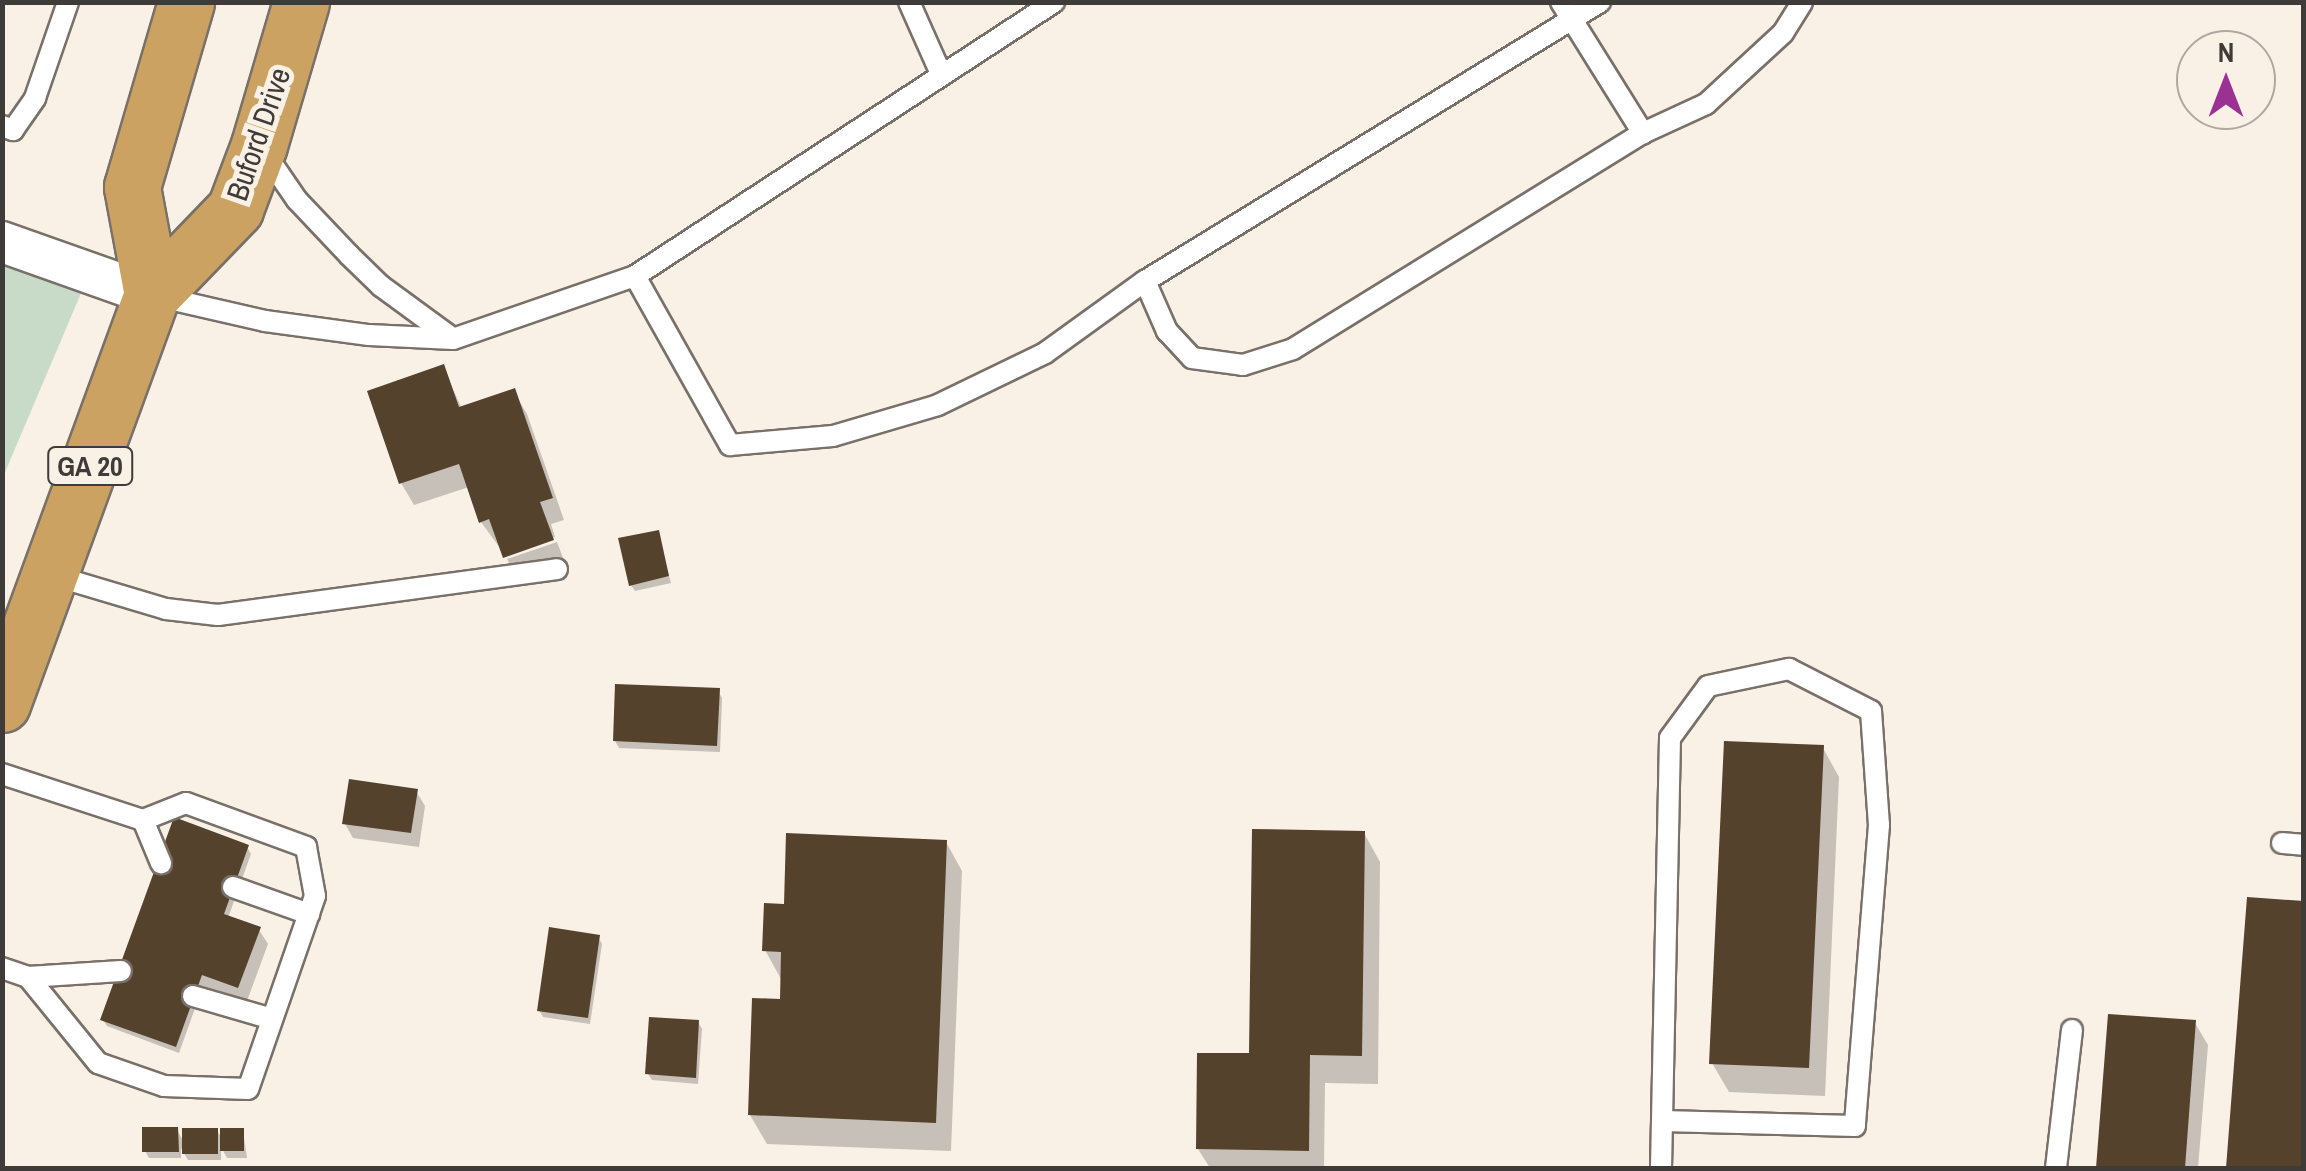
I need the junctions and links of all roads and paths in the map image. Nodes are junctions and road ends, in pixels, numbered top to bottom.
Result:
1 (68, 2) edge
2 (186, 2) edge
3 (300, 2) edge
4 (909, 2) edge
5 (1054, 2) edge
6 (1600, 2) edge
7 (1802, 2) edge
8 (1566, 11) edge
9 (941, 74) junction
10 (2, 126) edge
11 (1644, 133) junction
12 (259, 146) junction
13 (2, 242) edge
14 (635, 276) junction
15 (1145, 281) junction
16 (152, 296) junction
17 (454, 339) junction
18 (557, 568) dead end
19 (50, 574) junction
20 (2, 704) edge
21 (2, 774) edge
22 (143, 820) junction
23 (2282, 843) dead end
24 (2304, 845) edge
25 (161, 863) dead end
26 (233, 887) dead end
27 (309, 914) junction
28 (2, 968) edge
29 (121, 971) dead end
30 (28, 977) junction
31 (193, 996) dead end
32 (272, 1019) junction
33 (2072, 1030) dead end
34 (1663, 1121) junction
35 (1662, 1168) edge
36 (2056, 1168) edge

1 - 10 lane
2 - 16 highway
3 - 12 highway, Buford Drive / GA 20
4 - 9 lane
5 - 9 lane
6 - 8 lane
7 - 11 lane
8 - 11 lane
8 - 15 lane
9 - 14 lane
11 - 15 lane
12 - 16 highway, Buford Drive / GA 20
12 - 17 lane
13 - 16 street
14 - 15 lane
14 - 17 lane
16 - 17 lane
16 - 19 highway, Buford Drive / GA 20
18 - 19 lane
19 - 20 highway, Buford Drive / GA 20
21 - 22 lane
22 - 25 lane
22 - 27 lane
23 - 24 lane
26 - 27 lane
27 - 32 lane
28 - 30 lane
29 - 30 lane
30 - 32 lane
31 - 32 lane
33 - 36 lane
34 - 34 lane
34 - 35 lane

